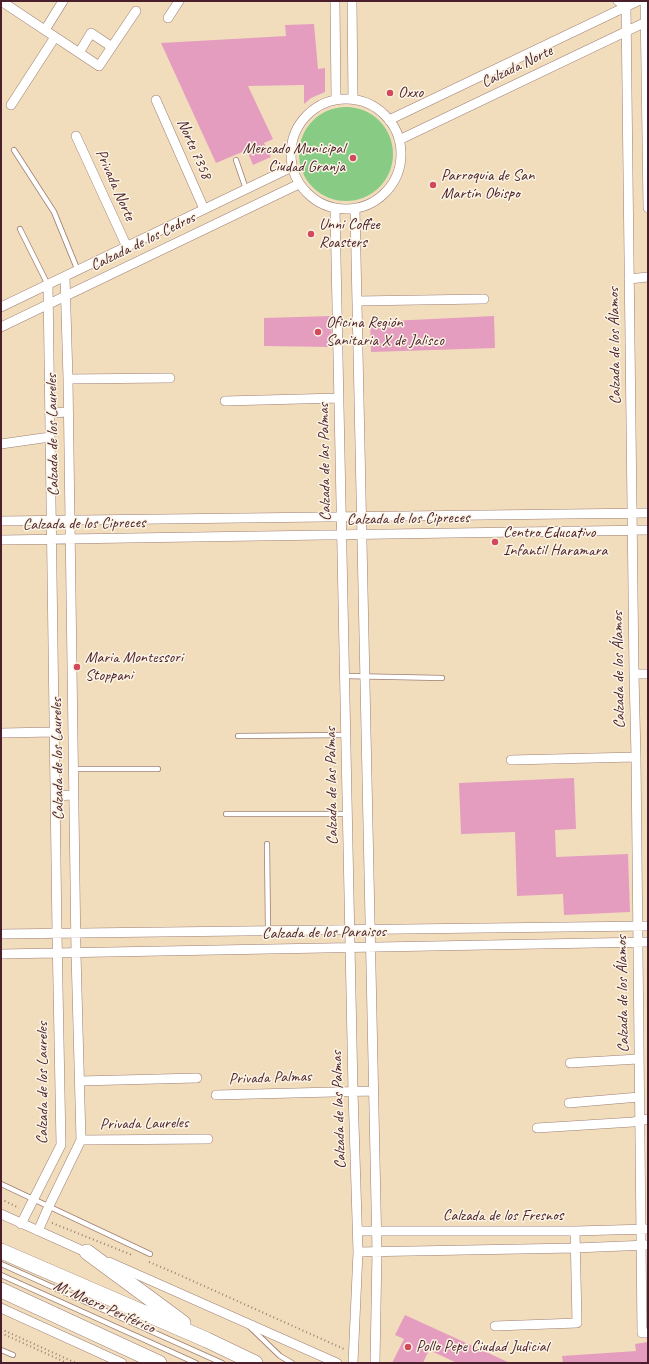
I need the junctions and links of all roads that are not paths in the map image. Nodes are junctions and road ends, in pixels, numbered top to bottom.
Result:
1 (63, 1) edge
2 (179, 1) edge
3 (335, 1) edge
4 (352, 1) edge
5 (618, 1) edge
6 (638, 1) edge
7 (645, 1) edge
8 (1, 2) edge
9 (626, 7) junction
10 (136, 11) dead end
11 (168, 18) dead end
12 (646, 22) edge
13 (44, 30) junction
14 (627, 31) junction
15 (55, 37) junction
16 (112, 47) junction
17 (79, 53) junction
18 (353, 99) junction
19 (156, 100) dead end
20 (336, 100) junction
21 (11, 105) dead end
22 (389, 120) junction
23 (76, 136) dead end
24 (399, 140) junction
25 (14, 150) dead end
26 (236, 160) dead end
27 (292, 167) junction
28 (299, 184) junction
29 (246, 189) junction
30 (648, 208) edge
31 (204, 209) junction
32 (335, 209) junction
33 (355, 209) junction
34 (20, 229) dead end
35 (127, 247) junction
36 (78, 271) junction
37 (65, 277) junction
38 (648, 277) edge
39 (630, 279) junction
40 (48, 285) junction
41 (65, 297) junction
42 (484, 299) dead end
43 (357, 301) junction
44 (48, 305) junction
45 (1, 307) edge
46 (2, 325) edge
47 (170, 378) dead end
48 (68, 379) junction
49 (339, 398) junction
50 (225, 401) dead end
51 (68, 412) junction
52 (50, 413) junction
53 (50, 437) junction
54 (1, 444) edge
55 (632, 513) junction
56 (648, 513) edge
57 (361, 516) junction
58 (341, 517) junction
59 (51, 520) junction
60 (69, 520) junction
61 (1, 521) edge
62 (648, 530) edge
63 (632, 531) junction
64 (342, 535) junction
65 (362, 535) junction
66 (1, 540) edge
67 (51, 540) junction
68 (69, 540) junction
69 (634, 674) junction
70 (648, 674) edge
71 (345, 676) junction
72 (364, 676) junction
73 (442, 678) dead end
74 (54, 732) junction
75 (1, 733) edge
76 (346, 735) junction
77 (238, 736) dead end
78 (636, 757) junction
79 (511, 760) dead end
80 (73, 769) junction
81 (158, 769) dead end
82 (73, 795) junction
83 (55, 796) junction
84 (226, 814) dead end
85 (347, 814) junction
86 (267, 844) dead end
87 (637, 926) junction
88 (648, 926) edge
89 (350, 929) junction
90 (370, 929) junction
91 (268, 930) junction
92 (57, 933) junction
93 (76, 933) junction
94 (1, 934) edge
95 (637, 942) junction
96 (648, 942) edge
97 (370, 947) junction
98 (350, 948) junction
99 (57, 953) junction
100 (76, 953) junction
101 (1, 954) edge
102 (638, 1059) junction
103 (570, 1063) dead end
104 (197, 1078) dead end
105 (80, 1081) junction
106 (353, 1091) junction
107 (373, 1091) junction
108 (216, 1095) dead end
109 (639, 1097) junction
110 (569, 1103) dead end
111 (644, 1120) edge
112 (537, 1128) dead end
113 (208, 1139) dead end
114 (81, 1140) junction
115 (1, 1184) edge
116 (33, 1199) junction
117 (49, 1206) junction
118 (1, 1214) edge
119 (21, 1224) junction
120 (644, 1229) edge
121 (38, 1231) junction
122 (358, 1231) junction
123 (377, 1231) junction
124 (575, 1231) junction
125 (644, 1245) edge
126 (575, 1248) junction
127 (1, 1251) edge
128 (86, 1252) junction
129 (358, 1252) junction
130 (377, 1252) junction
131 (150, 1254) dead end
132 (1, 1264) edge
133 (1, 1275) edge
134 (1, 1290) edge
135 (1, 1308) edge
136 (246, 1323) junction
137 (495, 1326) dead end
138 (645, 1333) edge
139 (207, 1340) junction
140 (1, 1350) edge
141 (13, 1355) dead end
142 (122, 1363) edge
143 (159, 1363) edge
144 (196, 1363) edge
145 (222, 1363) edge
146 (256, 1363) edge
147 (292, 1363) edge
148 (337, 1363) edge
149 (353, 1363) edge
150 (375, 1363) edge

1 - 13 street
2 - 11 street
3 - 20 street
4 - 18 street
5 - 9 street
6 - 9 street, Calzada Norte
7 - 12 street
8 - 13 street
9 - 14 street, Calzada de los Álamos
9 - 22 street, Calzada Norte
10 - 16 street
12 - 14 street, Calzada Norte
12 - 30 street
13 - 15 street
14 - 24 street, Calzada Norte
14 - 39 street, Calzada de los Álamos
15 - 17 street
15 - 21 street
16 - 17 street
16 - 17 street
18 - 20 street
18 - 22 street
19 - 31 street, Norte 7358
20 - 27 street
22 - 24 street
23 - 35 street, Privada Norte
24 - 33 street
25 - 36 lane
26 - 29 lane
27 - 28 street
27 - 29 street, Calzada de los Cedros
28 - 32 street
28 - 41 street, Calzada de los Cedros
29 - 31 street, Calzada de los Cedros
31 - 35 street, Calzada de los Cedros
32 - 33 street
32 - 49 street, Calzada de las Palmas
33 - 43 street
34 - 40 lane
35 - 36 street, Calzada de los Cedros
36 - 37 street, Calzada de los Cedros
37 - 40 street, Calzada de los Cedros
37 - 41 street, Calzada de los Laureles
38 - 39 street
39 - 55 street, Calzada de los Álamos
40 - 44 street, Calzada de los Laureles
40 - 45 street, Calzada de los Cedros
41 - 44 street, Calzada de los Cedros
41 - 48 street, Calzada de los Laureles
42 - 43 street
43 - 57 street
44 - 46 street, Calzada de los Cedros
44 - 52 street, Calzada de los Laureles
47 - 48 street
48 - 51 street, Calzada de los Laureles
49 - 50 street
49 - 58 street, Calzada de las Palmas
51 - 52 street
51 - 60 street, Calzada de los Laureles
52 - 53 street, Calzada de los Laureles
53 - 54 street
53 - 59 street, Calzada de los Laureles
55 - 56 street, Calzada de los Cipreces
55 - 57 street, Calzada de los Cipreces
55 - 63 street, Calzada de los Álamos
57 - 58 street, Calzada de los Cipreces
57 - 65 street
58 - 60 street, Calzada de los Cipreces
58 - 64 street, Calzada de las Palmas
59 - 60 street, Calzada de los Cipreces
59 - 61 street, Calzada de los Cipreces
59 - 67 street, Calzada de los Laureles
60 - 68 street, Calzada de los Laureles
62 - 63 street, Calzada de los Cipreces
63 - 65 street, Calzada de los Cipreces
63 - 69 street, Calzada de los Álamos
64 - 65 street, Calzada de los Cipreces
64 - 68 street, Calzada de los Cipreces
64 - 71 street, Calzada de las Palmas
65 - 72 street
66 - 67 street, Calzada de los Cipreces
67 - 68 street, Calzada de los Cipreces
67 - 74 street, Calzada de los Laureles
68 - 80 street, Calzada de los Laureles
69 - 70 street
69 - 78 street, Calzada de los Álamos
71 - 72 lane
71 - 76 street, Calzada de las Palmas
72 - 73 lane
72 - 90 street
74 - 75 street
74 - 83 street, Calzada de los Laureles
76 - 77 lane
76 - 85 street, Calzada de las Palmas
78 - 79 street
78 - 87 street, Calzada de los Álamos
80 - 81 lane
80 - 82 street, Calzada de los Laureles
82 - 83 street
82 - 93 street, Calzada de los Laureles
83 - 92 street, Calzada de los Laureles
84 - 85 lane
85 - 89 street, Calzada de las Palmas
86 - 91 lane
87 - 88 street, Calzada de los Paraisos
87 - 90 street, Calzada de los Paraisos
87 - 95 street, Calzada de los Álamos
89 - 90 street, Calzada de los Paraisos
89 - 91 street, Calzada de los Paraisos
89 - 98 street, Calzada de las Palmas
90 - 97 street
91 - 93 street, Calzada de los Paraisos
92 - 93 street, Calzada de los Paraisos
92 - 94 street, Calzada de los Paraisos
92 - 99 street, Calzada de los Laureles
93 - 100 street, Calzada de los Laureles
95 - 96 street, Calzada de los Paraisos
95 - 97 street, Calzada de los Paraisos
95 - 102 street, Calzada de los Álamos
97 - 98 street, Calzada de los Paraisos
97 - 107 street
98 - 100 street, Calzada de los Paraisos
98 - 106 street, Calzada de las Palmas
99 - 100 street, Calzada de los Paraisos
99 - 101 street, Calzada de los Paraisos
99 - 116 street, Calzada de los Laureles
100 - 105 street, Calzada de los Laureles
102 - 103 street
102 - 109 street, Calzada de los Álamos
104 - 105 street
105 - 114 street, Calzada de los Laureles
106 - 107 street, Privada Palmas
106 - 108 street, Privada Palmas
106 - 122 street, Calzada de las Palmas
107 - 123 street
109 - 110 street
109 - 111 street, Calzada de los Álamos
111 - 112 street
111 - 120 street, Calzada de los Álamos
113 - 114 street, Privada Laureles
114 - 117 street, Calzada de los Laureles
115 - 116 lane
116 - 117 lane
116 - 119 street, Calzada de los Laureles
117 - 121 street, Calzada de los Laureles
117 - 131 lane
118 - 119 street
119 - 121 street
120 - 124 street, Calzada de los Fresnos
120 - 125 street, Calzada de los Álamos
121 - 128 street
122 - 123 street, Calzada de los Fresnos
122 - 129 street, Calzada de las Palmas
123 - 124 street, Calzada de los Fresnos
123 - 130 street
124 - 126 street
125 - 126 street, Calzada de los Fresnos
125 - 138 street, Calzada de los Álamos
126 - 130 street, Calzada de los Fresnos
126 - 137 street
127 - 139 highway
128 - 136 street
128 - 139 highway
129 - 130 street, Calzada de los Fresnos
129 - 149 street, Calzada de las Palmas
130 - 150 street
132 - 145 lane
133 - 144 lane, Mi Macro Periférico
134 - 143 highway
135 - 142 street
136 - 147 lane
136 - 148 street
139 - 146 highway
140 - 141 lane

